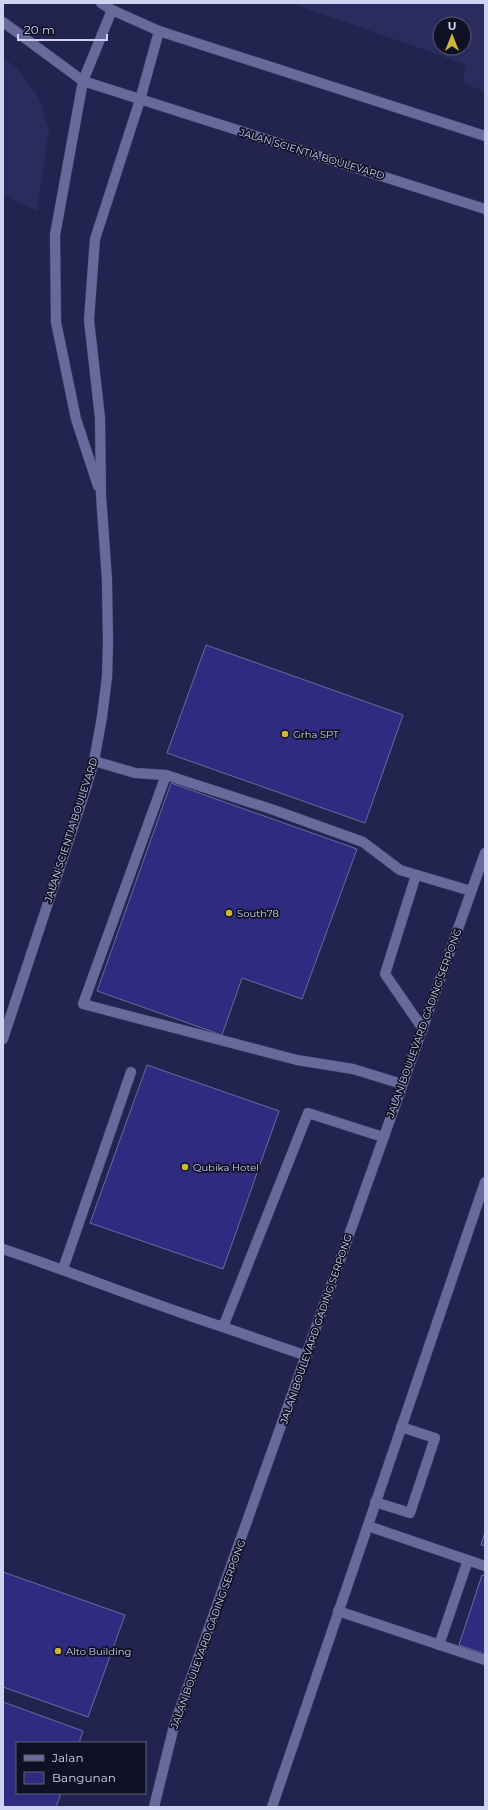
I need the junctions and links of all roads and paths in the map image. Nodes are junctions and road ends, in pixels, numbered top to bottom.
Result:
1 (101, 3) edge
2 (112, 10) junction
3 (3, 22) edge
4 (159, 31) junction
5 (83, 81) junction
6 (140, 100) junction
7 (485, 136) edge
8 (485, 209) edge
9 (101, 495) junction
10 (94, 761) junction
11 (166, 774) junction
12 (485, 853) edge
13 (416, 876) junction
14 (470, 891) junction
15 (423, 1029) junction
16 (3, 1039) edge
17 (132, 1072) dead end
18 (402, 1084) junction
19 (383, 1137) junction
20 (485, 1182) edge
21 (3, 1248) edge
22 (62, 1269) junction
23 (223, 1326) junction
24 (307, 1356) junction
25 (401, 1428) junction
26 (375, 1502) junction
27 (368, 1526) junction
28 (468, 1560) junction
29 (485, 1566) edge
30 (338, 1611) junction
31 (439, 1645) junction
32 (485, 1660) edge
33 (154, 1807) edge
34 (272, 1807) edge

1 - 2 street
2 - 4 street
2 - 5 street, JALAN SCIENTIA BOULEVARD
3 - 5 street, JALAN SCIENTIA BOULEVARD
4 - 6 street, JALAN SCIENTIA BOULEVARD
4 - 7 street
5 - 6 street, JALAN SCIENTIA BOULEVARD
5 - 9 street, JALAN SCIENTIA BOULEVARD
6 - 8 street, JALAN SCIENTIA BOULEVARD
6 - 9 street, JALAN SCIENTIA BOULEVARD
9 - 10 street, JALAN SCIENTIA BOULEVARD
10 - 11 street
10 - 16 street, JALAN SCIENTIA BOULEVARD
11 - 13 street
11 - 18 street
12 - 14 street, JALAN BOULEVARD GADING SERPONG
13 - 14 street
13 - 15 street
14 - 15 street, JALAN BOULEVARD GADING SERPONG
15 - 18 street, JALAN BOULEVARD GADING SERPONG
17 - 22 street
18 - 19 street, JALAN BOULEVARD GADING SERPONG
19 - 23 street
19 - 24 street, JALAN BOULEVARD GADING SERPONG
20 - 25 street
21 - 22 street
22 - 23 street
23 - 24 street
24 - 33 street, JALAN BOULEVARD GADING SERPONG
25 - 26 street
25 - 26 street
26 - 27 street
27 - 28 street
27 - 30 street
28 - 29 street
28 - 31 street
30 - 31 street
30 - 34 street
31 - 32 street

